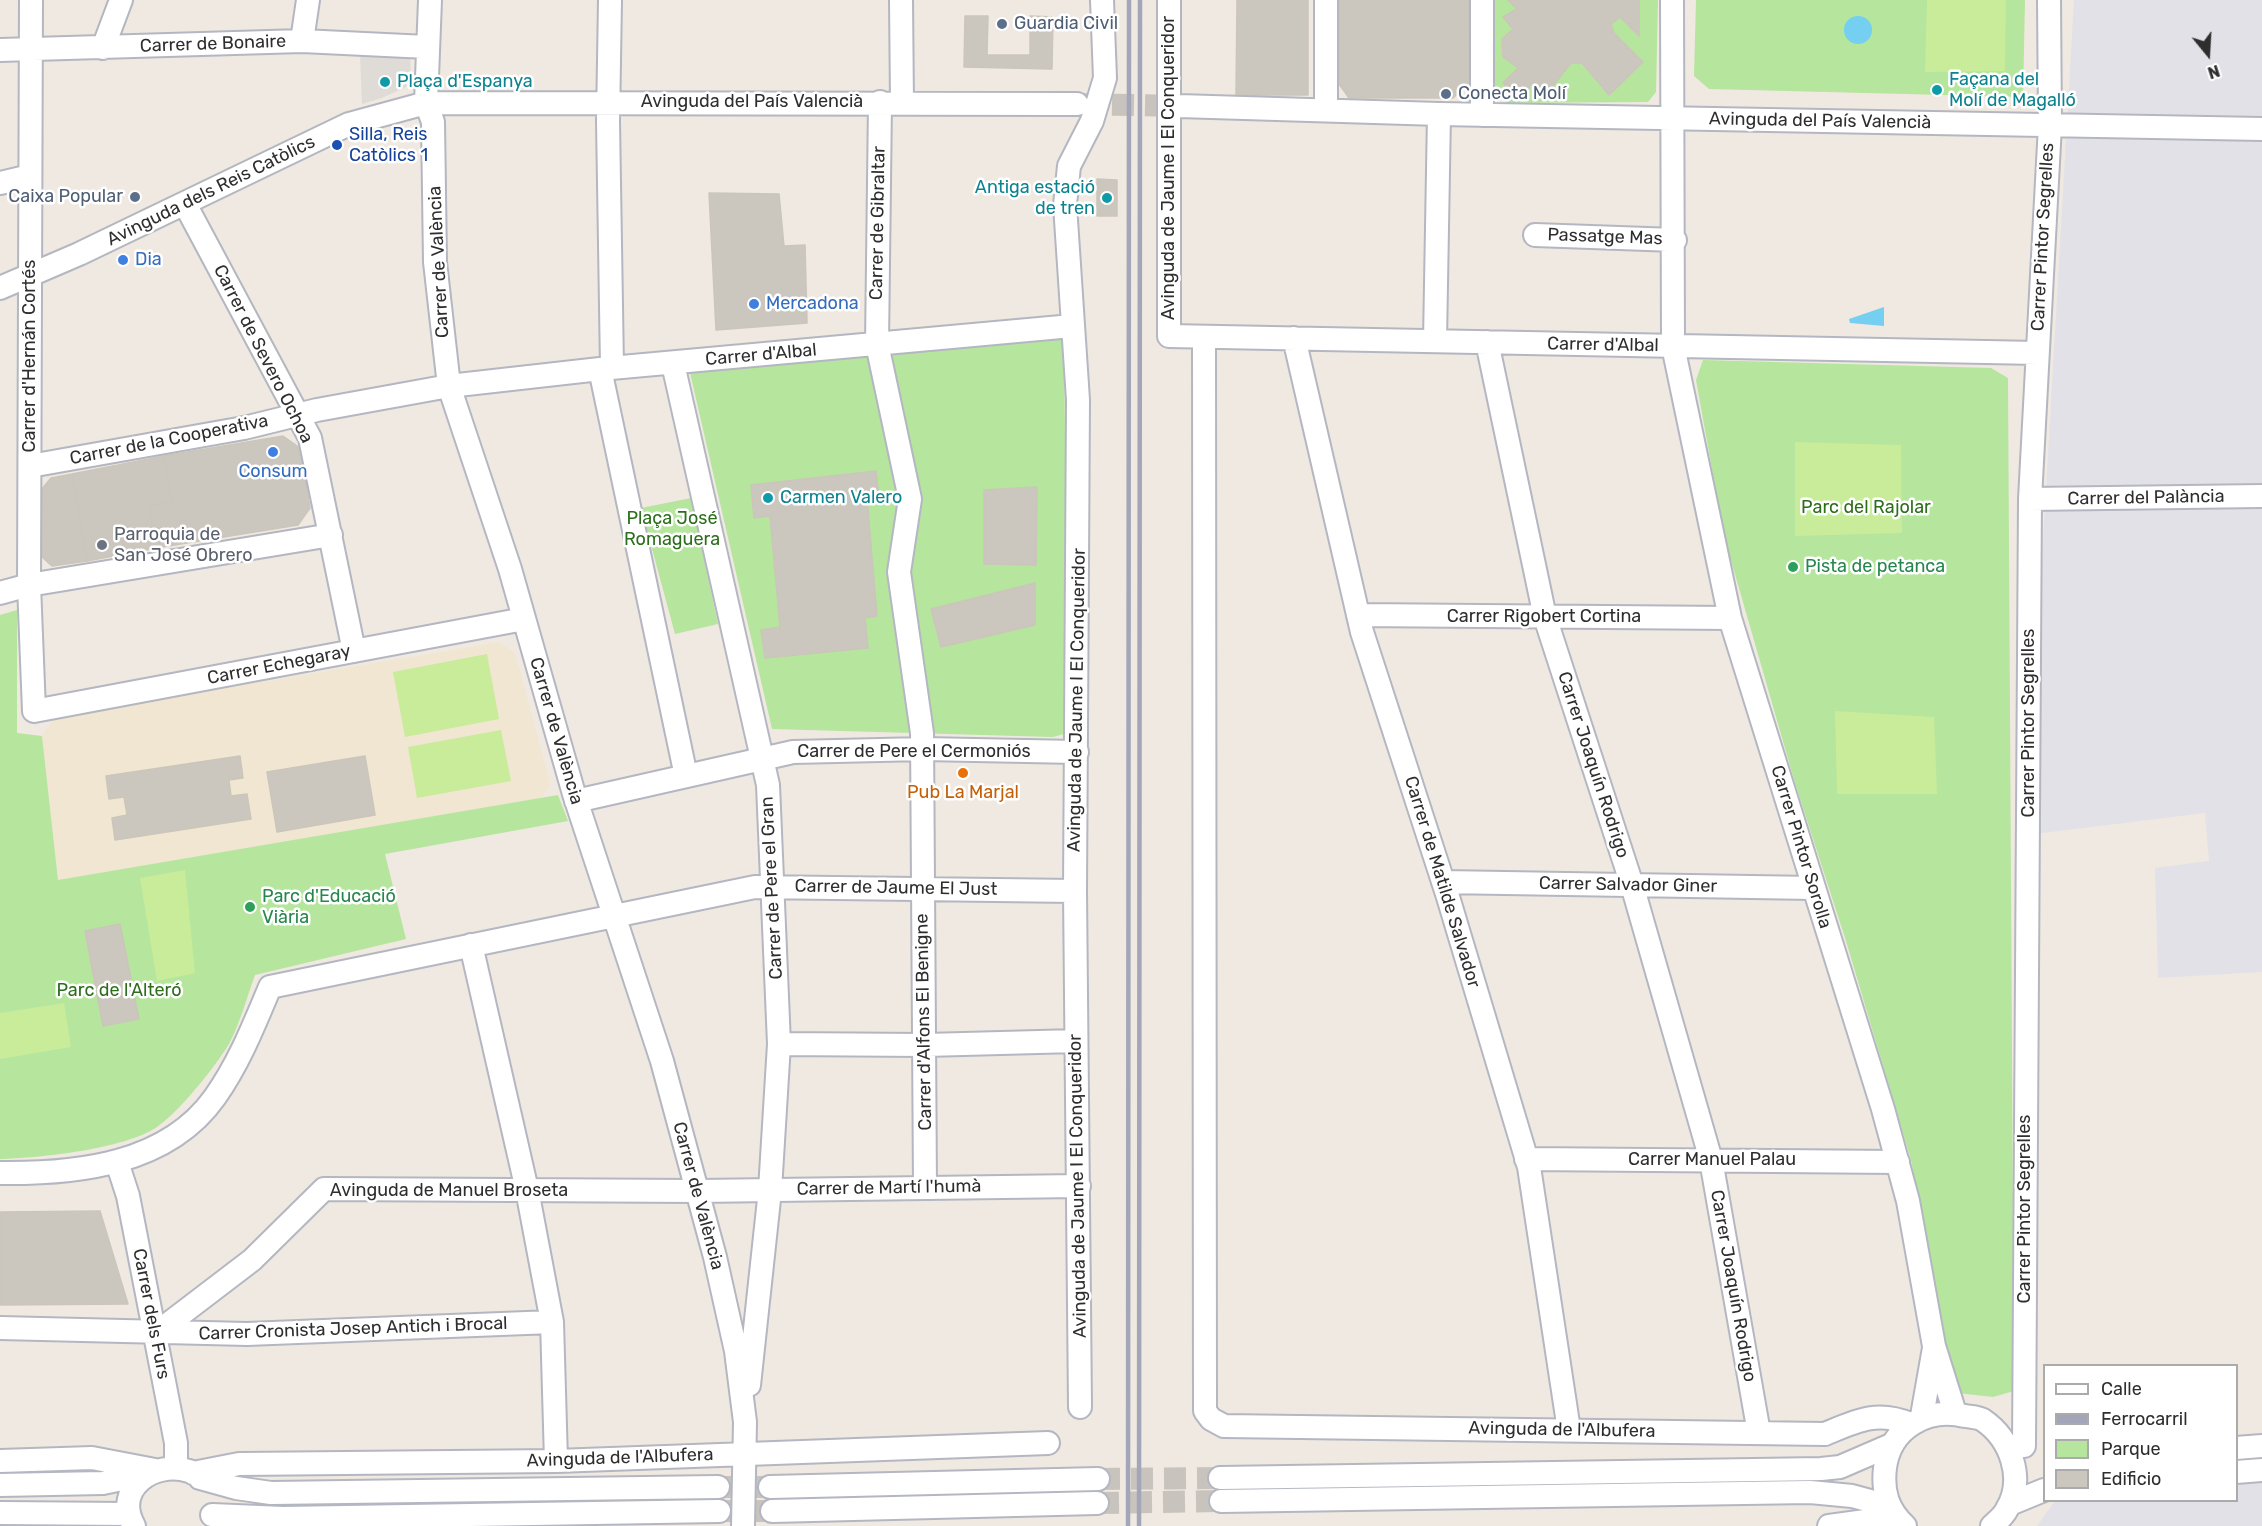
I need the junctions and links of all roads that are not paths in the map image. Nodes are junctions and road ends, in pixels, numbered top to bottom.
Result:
1 (31, 0) edge
2 (121, 0) edge
3 (308, 0) edge
4 (430, 0) edge
5 (610, 0) edge
6 (901, 0) edge
7 (1102, 0) edge
8 (1169, 0) edge
9 (1326, 0) edge
10 (1482, 0) edge
11 (1672, 0) edge
12 (2049, 0) edge
13 (302, 41) junction
14 (427, 47) junction
15 (103, 48) junction
16 (0, 50) edge
17 (31, 50) junction
18 (609, 102) junction
19 (426, 103) junction
20 (891, 103) junction
21 (1077, 104) tunnel mouth
22 (1326, 110) junction
23 (1378, 112) junction
24 (1174, 114) junction
25 (1439, 114) junction
26 (1482, 115) junction
27 (1671, 118) junction
28 (2050, 126) junction
29 (2262, 129) edge
30 (30, 176) junction
31 (0, 183) edge
32 (185, 204) junction
33 (1535, 235) dead end
34 (1675, 240) junction
35 (30, 277) junction
36 (0, 288) edge
37 (1072, 326) junction
38 (1169, 336) joint
39 (1204, 337) junction
40 (1294, 338) junction
41 (1435, 341) junction
42 (1487, 342) junction
43 (877, 344) junction
44 (1673, 346) junction
45 (2037, 353) junction
46 (673, 364) junction
47 (606, 369) junction
48 (449, 386) junction
49 (298, 416) junction
50 (30, 466) junction
51 (2262, 496) edge
52 (2030, 499) junction
53 (331, 535) junction
54 (29, 585) junction
55 (0, 593) edge
56 (1358, 615) junction
57 (1545, 617) junction
58 (1730, 618) junction
59 (524, 619) junction
60 (354, 651) junction
61 (34, 711) joint
62 (922, 741) junction
63 (1077, 752) junction
64 (762, 759) junction
65 (686, 776) junction
66 (576, 801) junction
67 (1443, 882) junction
68 (1632, 885) junction
69 (773, 886) junction
70 (922, 888) junction
71 (1813, 888) junction
72 (1075, 891) junction
73 (613, 916) junction
74 (471, 945) junction
75 (1076, 1041) junction
76 (778, 1044) junction
77 (926, 1045) junction
78 (1526, 1159) junction
79 (1711, 1160) junction
80 (117, 1162) junction
81 (1898, 1162) junction
82 (0, 1173) edge
83 (1079, 1186) junction
84 (925, 1187) junction
85 (526, 1190) junction
86 (770, 1190) junction
87 (698, 1191) junction
88 (552, 1322) junction
89 (0, 1328) edge
90 (155, 1334) junction
91 (1934, 1347) junction
92 (1080, 1407) dead end
93 (1955, 1413) junction
94 (1916, 1420) junction
95 (745, 1422) junction
96 (1569, 1430) junction
97 (1759, 1433) junction
98 (1048, 1443) dead end
99 (1891, 1445) junction
100 (2024, 1446) edge
101 (2262, 1446) edge
102 (2238, 1448) edge
103 (743, 1454) junction
104 (0, 1461) edge
105 (556, 1461) junction
106 (2262, 1470) edge
107 (174, 1472) junction
108 (2238, 1472) edge
109 (1220, 1478) tunnel mouth
110 (1098, 1479) tunnel mouth
111 (0, 1485) edge
112 (718, 1487) tunnel mouth
113 (770, 1487) tunnel mouth
114 (2043, 1491) edge
115 (1221, 1501) tunnel mouth
116 (1097, 1503) tunnel mouth
117 (719, 1510) tunnel mouth
118 (772, 1511) tunnel mouth
119 (0, 1513) edge
120 (2005, 1517) edge
121 (132, 1520) edge
122 (1900, 1520) edge
123 (211, 1523) edge
124 (743, 1526) edge
125 (1829, 1526) edge

1 - 17 street, Carrer d'Hernán Cortés
2 - 15 street
3 - 13 street
4 - 14 street, Carrer de València
5 - 18 street
6 - 20 street, Carrer de Gibraltar
7 - 37 street, Avinguda de Jaume I El Conqueridor
8 - 24 street, Avinguda de Jaume I El Conqueridor
9 - 22 street
10 - 26 street
11 - 27 street, Carrer Pintor Sorolla
12 - 28 street, Carrer Pintor Segrelles
13 - 14 street, Carrer de Bonaire
13 - 15 street, Carrer de Bonaire
14 - 19 street, Carrer de València
15 - 17 street, Carrer de Bonaire
16 - 17 street, Carrer de Bonaire
17 - 30 street, Carrer d'Hernán Cortés
18 - 19 street, Avinguda del País Valencià
18 - 20 street, Avinguda del País Valencià
18 - 47 street
19 - 32 street, Avinguda dels Reis Catòlics
19 - 48 street, Carrer de València
20 - 21 street, Avinguda del País Valencià
20 - 43 street, Carrer de Gibraltar
22 - 23 street, Avinguda del País Valencià
22 - 24 street, Avinguda del País Valencià
23 - 24 street, Avinguda del País Valencià
23 - 25 street, Avinguda del País Valencià
24 - 38 street, Avinguda de Jaume I El Conqueridor
25 - 26 street, Avinguda del País Valencià
25 - 41 street
26 - 27 street, Avinguda del País Valencià
27 - 28 street, Avinguda del País Valencià
27 - 34 street, Carrer Pintor Sorolla
28 - 29 street, Avinguda del País Valencià
28 - 45 street, Carrer Pintor Segrelles
30 - 31 street
30 - 35 street, Carrer d'Hernán Cortés
32 - 35 street, Avinguda dels Reis Catòlics
32 - 49 street, Carrer de Severo Ochoa
33 - 34 street, Passatge Mas
34 - 44 street, Carrer Pintor Sorolla
35 - 36 street, Avinguda dels Reis Catòlics
35 - 50 street, Carrer d'Hernán Cortés
37 - 43 street, Carrer d'Albal
37 - 63 street, Avinguda de Jaume I El Conqueridor
38 - 39 street, Carrer d'Albal
39 - 40 street, Carrer d'Albal
39 - 96 street, Avinguda de l'Albufera
40 - 41 street, Carrer d'Albal
40 - 56 street, Carrer de Matilde Salvador
41 - 42 street, Carrer d'Albal
42 - 44 street, Carrer d'Albal
42 - 57 street, Carrer Joaquín Rodrigo
43 - 46 street, Carrer d'Albal
43 - 62 street, Carrer de Gibraltar
44 - 45 street, Carrer d'Albal
44 - 58 street, Carrer Pintor Sorolla
45 - 52 street, Carrer Pintor Segrelles
46 - 47 street, Carrer d'Albal
46 - 64 street, Carrer de Pere el Gran
47 - 48 street, Carrer d'Albal
47 - 65 street
48 - 49 street, Carrer de la Cooperativa
48 - 59 street, Carrer de València
49 - 50 street, Carrer de la Cooperativa
49 - 53 street, Carrer de Severo Ochoa
50 - 54 street, Carrer d'Hernán Cortés
51 - 52 street, Carrer del Palància
52 - 100 street, Carrer Pintor Segrelles
53 - 54 street
53 - 60 street, Carrer de Severo Ochoa
54 - 55 street
54 - 61 street, Carrer d'Hernán Cortés
56 - 57 street, Carrer Rigobert Cortina
56 - 67 street, Carrer de Matilde Salvador
57 - 58 street, Carrer Rigobert Cortina
57 - 68 street, Carrer Joaquín Rodrigo
58 - 71 street, Carrer Pintor Sorolla
59 - 60 street, Carrer Echegaray
59 - 66 street, Carrer de València
60 - 61 street, Carrer Echegaray
62 - 63 street, Carrer de Pere el Cermoniós
62 - 64 street, Carrer de Pere el Cermoniós
62 - 70 street, Carrer d'Alfons El Benigne
63 - 72 street, Avinguda de Jaume I El Conqueridor
64 - 65 street, Carrer de Pere el Cermoniós
64 - 69 street, Carrer de Pere el Gran
65 - 66 street, Carrer de Pere el Cermoniós
66 - 73 street, Carrer de València
67 - 68 street, Carrer Salvador Giner
67 - 78 street, Carrer de Matilde Salvador
68 - 71 street, Carrer Salvador Giner
68 - 79 street, Carrer Joaquín Rodrigo
69 - 70 street, Carrer de Jaume El Just
69 - 73 street, Carrer de Jaume El Just
69 - 76 street, Carrer de Pere el Gran
70 - 72 street, Carrer de Jaume El Just
70 - 77 street, Carrer d'Alfons El Benigne
71 - 81 street, Carrer Pintor Sorolla
72 - 75 street, Avinguda de Jaume I El Conqueridor
73 - 74 street, Carrer de Jaume El Just
73 - 87 street, Carrer de València
74 - 80 street, Carrer de Jaume El Just
74 - 85 street
75 - 77 street
75 - 83 street, Avinguda de Jaume I El Conqueridor
76 - 77 street
76 - 86 street, Carrer de Pere el Gran
77 - 84 street, Carrer d'Alfons El Benigne
78 - 79 street, Carrer Manuel Palau
78 - 96 street, Carrer de Matilde Salvador
79 - 81 street, Carrer Manuel Palau
79 - 97 street, Carrer Joaquín Rodrigo
80 - 82 street
80 - 90 street, Carrer dels Furs
81 - 91 street, Carrer Pintor Sorolla
83 - 84 street, Carrer de Martí l'humà
83 - 92 street, Avinguda de Jaume I El Conqueridor
84 - 86 street, Carrer de Martí l'humà
85 - 87 street, Avinguda de Manuel Broseta
85 - 88 street
85 - 90 street, Avinguda de Manuel Broseta
86 - 87 street, Carrer de Martí l'humà
86 - 95 street, Carrer de Pere el Gran
87 - 95 street, Carrer de València
88 - 90 street, Carrer Cronista Josep Antich i Brocal
88 - 105 street
89 - 90 street
90 - 107 street, Carrer dels Furs
91 - 93 street, Carrer Pintor Sorolla
91 - 94 street, Carrer Pintor Sorolla
93 - 94 street, Avinguda de l'Albufera
93 - 100 street
94 - 97 street, Avinguda de l'Albufera
94 - 99 street
95 - 103 street, Carrer de València
96 - 97 street, Avinguda de l'Albufera
98 - 103 street, Avinguda de l'Albufera
99 - 109 street
99 - 122 street
100 - 120 street
101 - 102 street
103 - 105 street, Avinguda de l'Albufera
103 - 124 street, Carrer de València
104 - 107 street
105 - 107 street, Avinguda de l'Albufera
106 - 108 street
107 - 111 street, Avinguda de l'Albufera
107 - 112 street, Avinguda de l'Albufera
107 - 121 street
107 - 123 street
110 - 113 street
114 - 120 street
115 - 122 street
116 - 118 street
117 - 123 street
119 - 121 street
122 - 125 street

